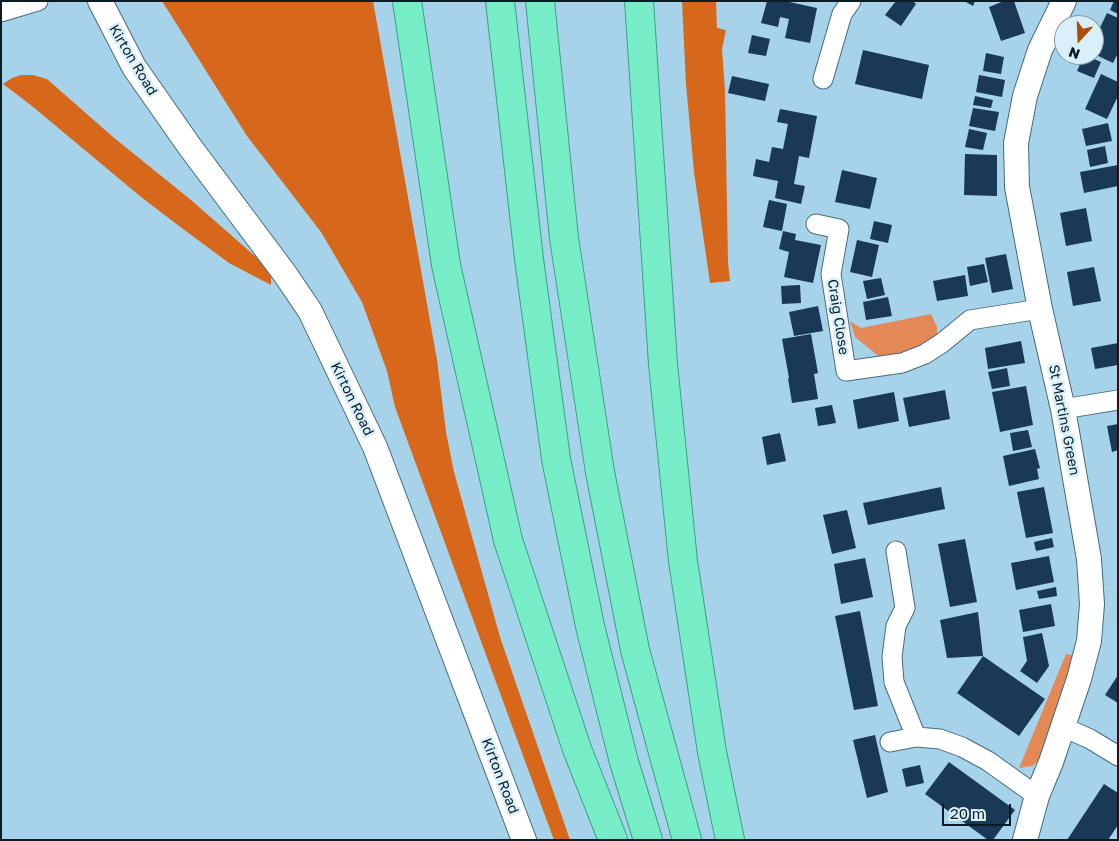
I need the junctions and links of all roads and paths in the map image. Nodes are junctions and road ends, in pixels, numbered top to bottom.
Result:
1 (38, 1) edge
2 (100, 1) edge
3 (407, 1) edge
4 (500, 1) edge
5 (540, 1) edge
6 (640, 1) edge
7 (851, 1) edge
8 (1064, 1) edge
9 (1, 12) edge
10 (823, 79) dead end
11 (816, 224) dead end
12 (1040, 310) junction
13 (1118, 400) edge
14 (1063, 410) junction
15 (896, 551) dead end
16 (1063, 727) junction
17 (916, 737) junction
18 (890, 742) dead end
19 (1118, 756) edge
20 (1037, 796) junction
21 (524, 840) edge
22 (613, 840) edge
23 (648, 840) edge
24 (688, 840) edge
25 (730, 840) edge
26 (1025, 840) edge

1 - 9 street
2 - 21 street, Kirton Road
3 - 22 highway
4 - 23 highway
5 - 24 highway
6 - 25 highway
7 - 10 street
8 - 12 street, St Martins Green
11 - 12 street, Craig Close
12 - 14 street, St Martins Green
13 - 14 street
14 - 16 street, St Martins Green
15 - 17 street
16 - 19 street
16 - 20 street, St Martins Green
17 - 18 street
17 - 20 street
20 - 26 street, St Martins Green

